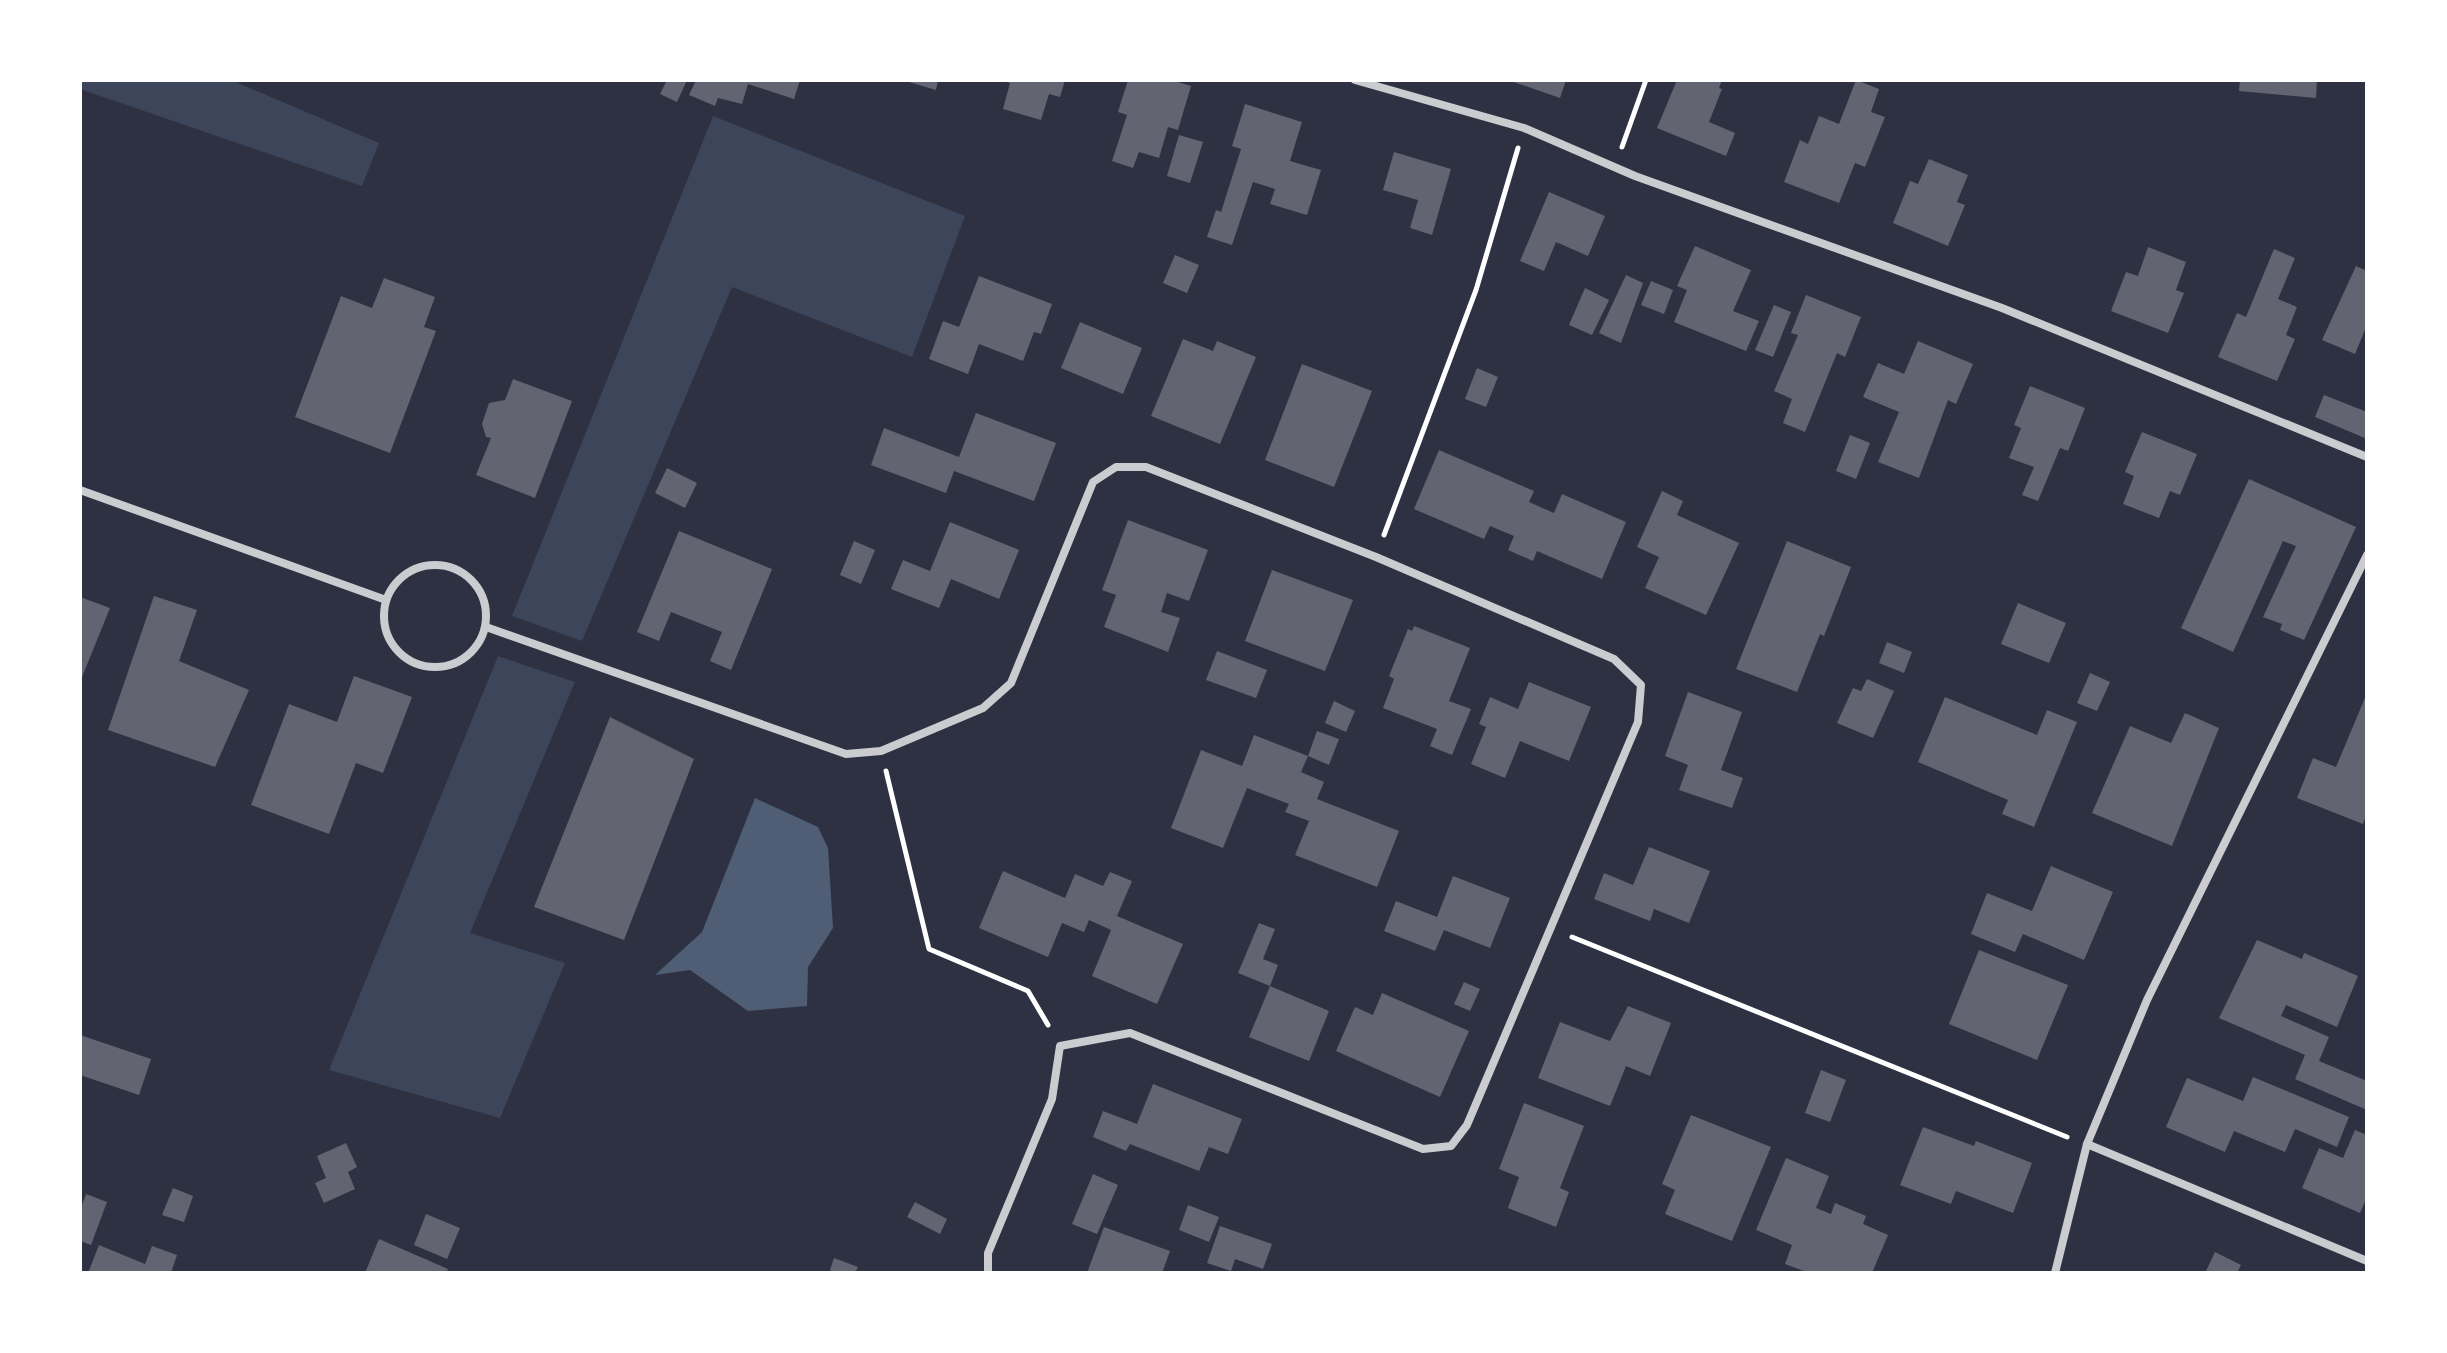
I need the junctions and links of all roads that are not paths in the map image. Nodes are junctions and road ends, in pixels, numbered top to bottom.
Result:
1 (1355, 80) edge
2 (2367, 457) edge
3 (80, 490) edge
4 (2367, 555) edge
5 (386, 600) junction
6 (486, 627) junction
7 (2087, 1144) junction
8 (2367, 1261) edge
9 (988, 1273) edge
10 (2055, 1273) edge

1 - 2 street
3 - 5 street
4 - 7 street
5 - 6 street
5 - 6 street
6 - 9 street
7 - 8 street
7 - 10 street

